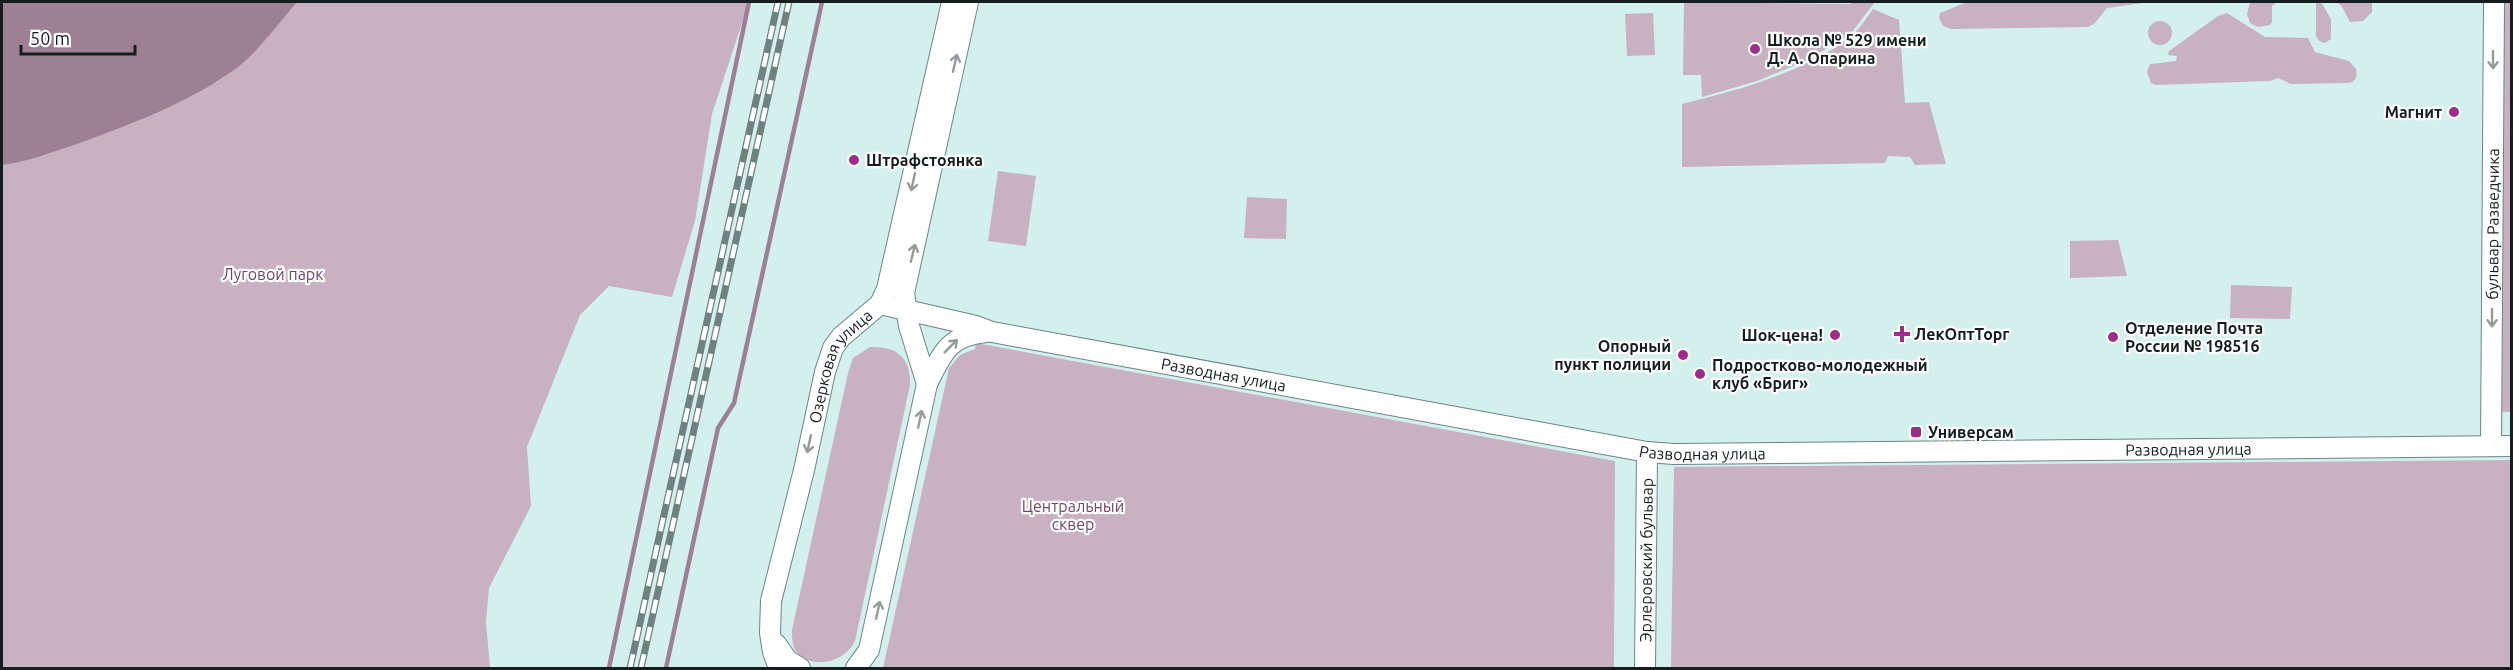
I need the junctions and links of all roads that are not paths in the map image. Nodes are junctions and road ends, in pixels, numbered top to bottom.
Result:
1 (952, 2) edge
2 (968, 2) edge
3 (2494, 2) edge
4 (880, 304) junction
5 (906, 311) junction
6 (992, 332) junction
7 (927, 384) junction
8 (2491, 446) junction
9 (2511, 446) edge
10 (1647, 452) junction
11 (770, 633) junction
12 (856, 667) edge
13 (779, 669) edge
14 (800, 669) edge
15 (1645, 669) edge

1 -> 4 street, Озерковая улица
5 -> 2 street
3 -> 8 street, бульвар Разведчика
4 - 5 street, Разводная улица
4 -> 11 street, Озерковая улица
5 - 6 street, Разводная улица
5 - 7 street
7 -> 6 street
6 - 10 street, Разводная улица
12 -> 7 street
8 - 9 street, Разводная улица
8 - 10 street, Разводная улица
10 - 15 street, Эрлеровский бульвар
11 - 13 street, Озерковая улица
11 - 14 street

